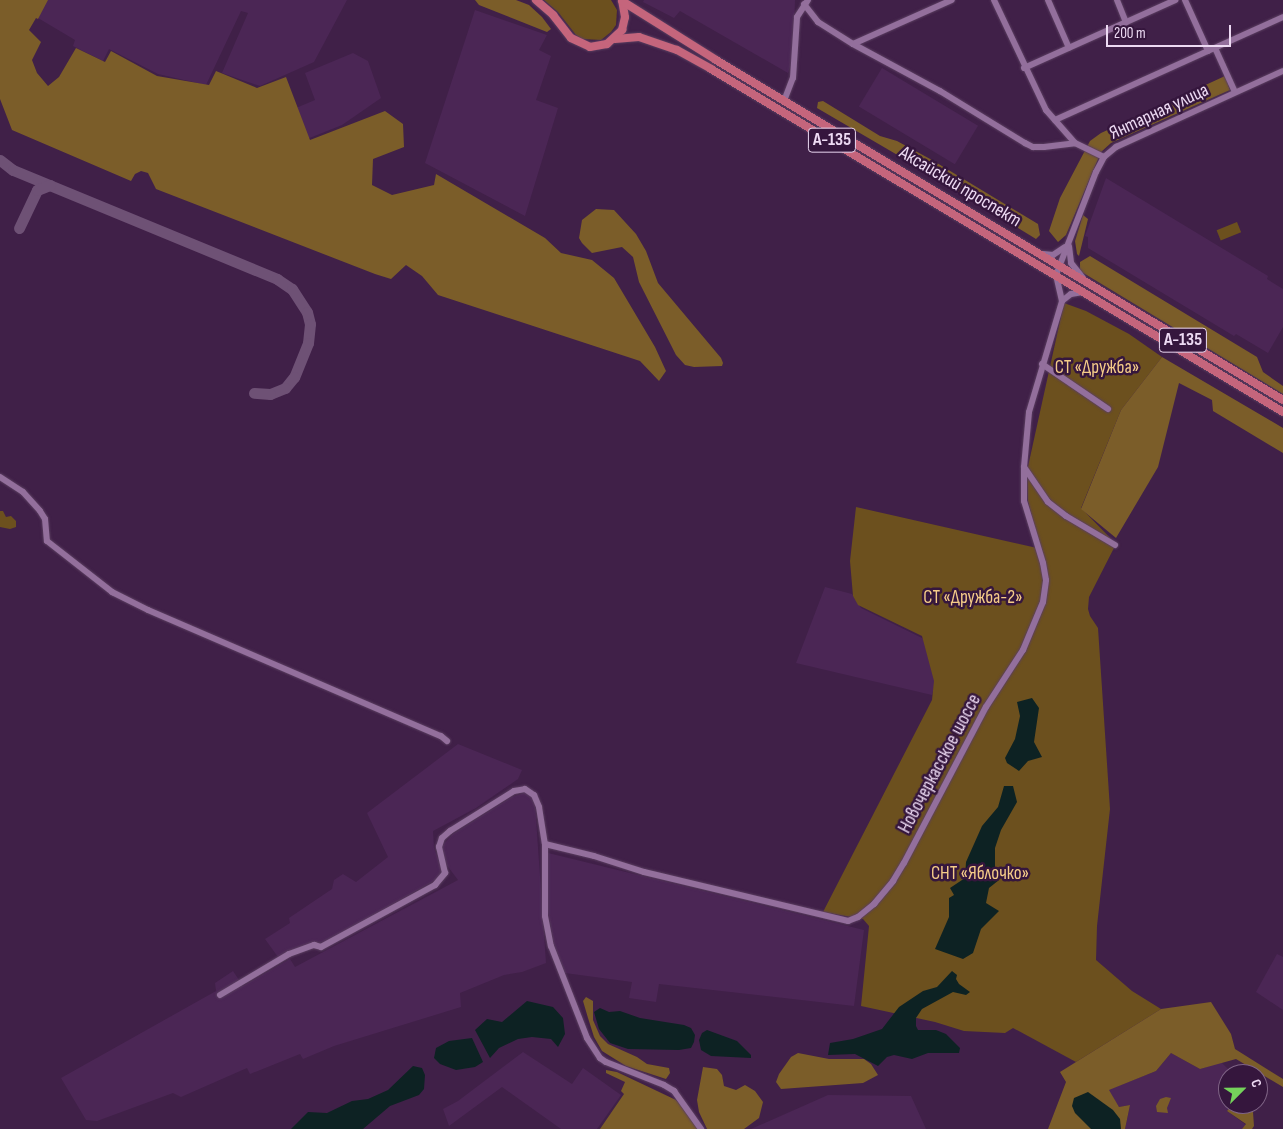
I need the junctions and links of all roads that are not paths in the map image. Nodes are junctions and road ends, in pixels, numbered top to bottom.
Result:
1 (536, 0) edge
2 (622, 0) edge
3 (952, 0) edge
4 (994, 0) edge
5 (1048, 0) edge
6 (1117, 0) edge
7 (1175, 0) edge
8 (1185, 0) edge
9 (806, 2) edge
10 (1283, 17) edge
11 (1126, 22) junction
12 (614, 39) junction
13 (853, 44) junction
14 (1069, 48) junction
15 (1215, 48) junction
16 (1208, 51) junction
17 (1024, 68) junction
18 (1283, 71) edge
19 (1235, 92) junction
20 (784, 101) junction
21 (1055, 120) junction
22 (1074, 143) junction
23 (1104, 157) junction
24 (1070, 240) junction
25 (1039, 252) junction
26 (1020, 254) junction
27 (1060, 264) junction
28 (1056, 275) junction
29 (1084, 279) junction
30 (1084, 292) junction
31 (1062, 301) junction
32 (1042, 364) junction
33 (1283, 400) edge
34 (1108, 409) dead end
35 (1283, 412) edge
36 (1024, 467) junction
37 (0, 477) edge
38 (1115, 545) dead end
39 (447, 741) dead end
40 (544, 844) junction
41 (220, 995) dead end
42 (701, 1129) edge

1 - 12 main road, Аксайский проспект
2 - 12 main road
2 - 20 main road, Аксайский проспект / А-135
3 - 13 street
4 - 17 street
5 - 14 street
6 - 11 street
7 - 11 street
8 - 16 street
9 - 13 street
9 - 20 street
10 - 15 street, Янтарная улица
11 - 14 street
12 - 26 main road, Аксайский проспект / А-135
13 - 22 street
14 - 17 street
15 - 16 street, Янтарная улица
15 - 19 street
16 - 21 street, Янтарная улица
17 - 21 street
18 - 19 street, Янтарная улица
19 - 23 street, Янтарная улица
20 - 25 main road, Аксайский проспект / А-135
21 - 22 street
22 - 23 street
23 - 24 street, Янтарная улица
24 - 25 street, Янтарная улица
24 - 27 street, Янтарная улица
24 - 29 street, Янтарная улица
25 - 27 main road, Аксайский проспект / А-135
26 - 27 main road
26 - 28 main road, Аксайский проспект / А-135
27 - 28 street, Янтарная улица
27 - 29 main road, Аксайский проспект / А-135
28 - 30 main road, Аксайский проспект / А-135
28 - 31 street
29 - 33 main road, Аксайский проспект / А-135
30 - 31 street
30 - 35 main road, Аксайский проспект / А-135
31 - 32 street, Новочеркасское шоссе
32 - 34 street
32 - 36 street, Новочеркасское шоссе
36 - 38 street
36 - 40 street, Новочеркасское шоссе
37 - 39 street
40 - 41 street
40 - 42 street

